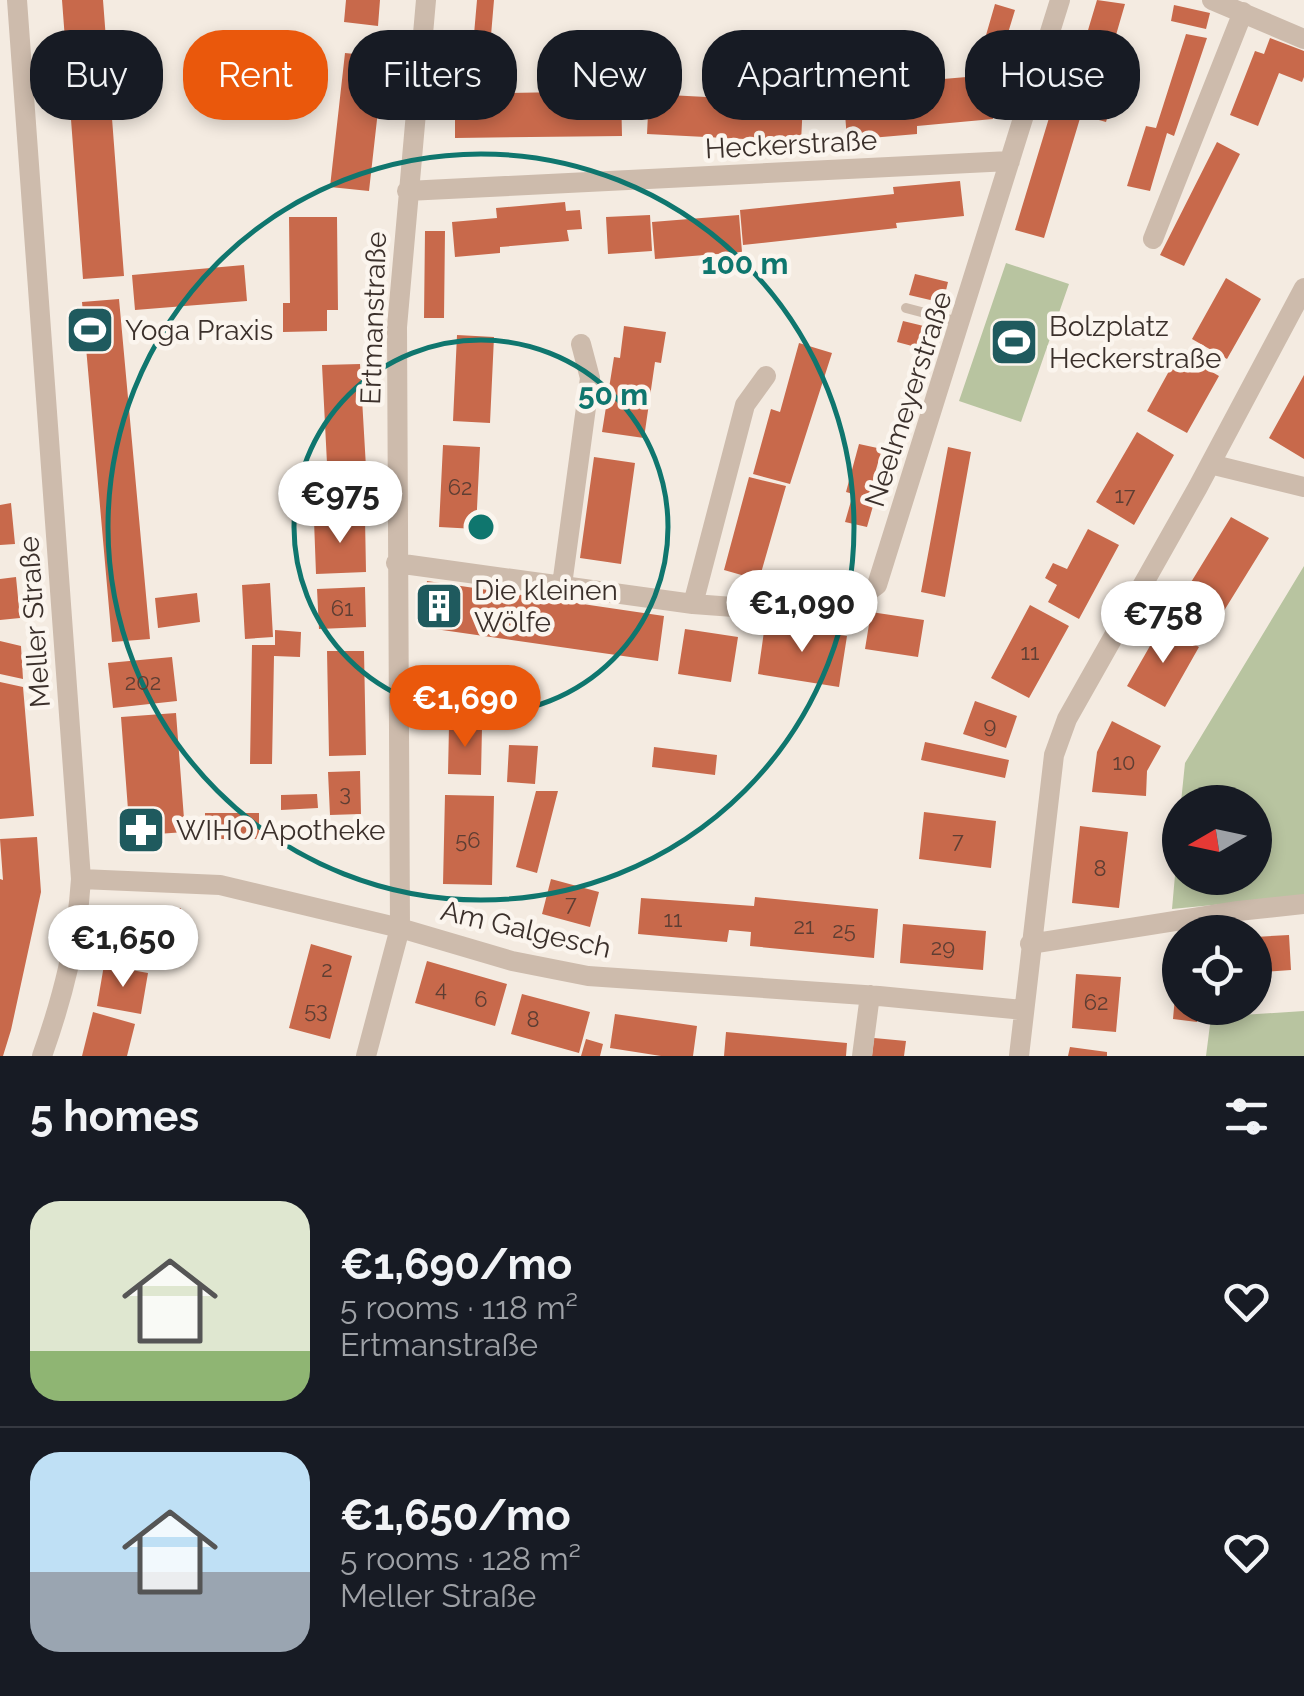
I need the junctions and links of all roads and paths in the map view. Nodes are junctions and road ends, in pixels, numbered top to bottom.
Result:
1 (17, 0) edge
2 (426, 0) edge
3 (1060, 0) edge
4 (1212, 0) edge
5 (1243, 12) junction
6 (1304, 39) edge
7 (1010, 161) junction
8 (407, 191) junction
9 (1154, 239) dead end
10 (1304, 288) edge
11 (906, 308) dead end
12 (961, 322) junction
13 (581, 344) dead end
14 (766, 376) dead end
15 (1210, 464) junction
16 (1304, 487) edge
17 (396, 563) junction
18 (562, 585) junction
19 (693, 604) junction
20 (81, 880) junction
21 (1304, 904) edge
22 (400, 928) junction
23 (1030, 944) junction
24 (870, 995) junction
25 (1023, 1010) junction
26 (42, 1056) edge
27 (366, 1056) edge
28 (862, 1056) edge
29 (1019, 1056) edge

1 - 20 street, Meller Straße
2 - 8 street, Ertmanstraße
3 - 7 street
4 - 5 street
5 - 6 street
5 - 9 street
7 - 8 street, Heckerstraße
7 - 12 street, Neelmeyerstraße
8 - 17 street, Ertmanstraße
10 - 15 street
11 - 12 lane
12 - 19 street, Neelmeyerstraße
13 - 18 street
14 - 19 street
15 - 16 street
15 - 23 street
17 - 18 street, Neelmeyerstraße
17 - 22 street, Ertmanstraße
18 - 19 street, Neelmeyerstraße
20 - 22 street, Am Galgesch
20 - 26 street, Meller Straße
21 - 23 street
22 - 24 street, Am Galgesch
22 - 27 street, Ertmanstraße
23 - 25 street
24 - 25 street, Am Galgesch
24 - 28 street
25 - 29 street

